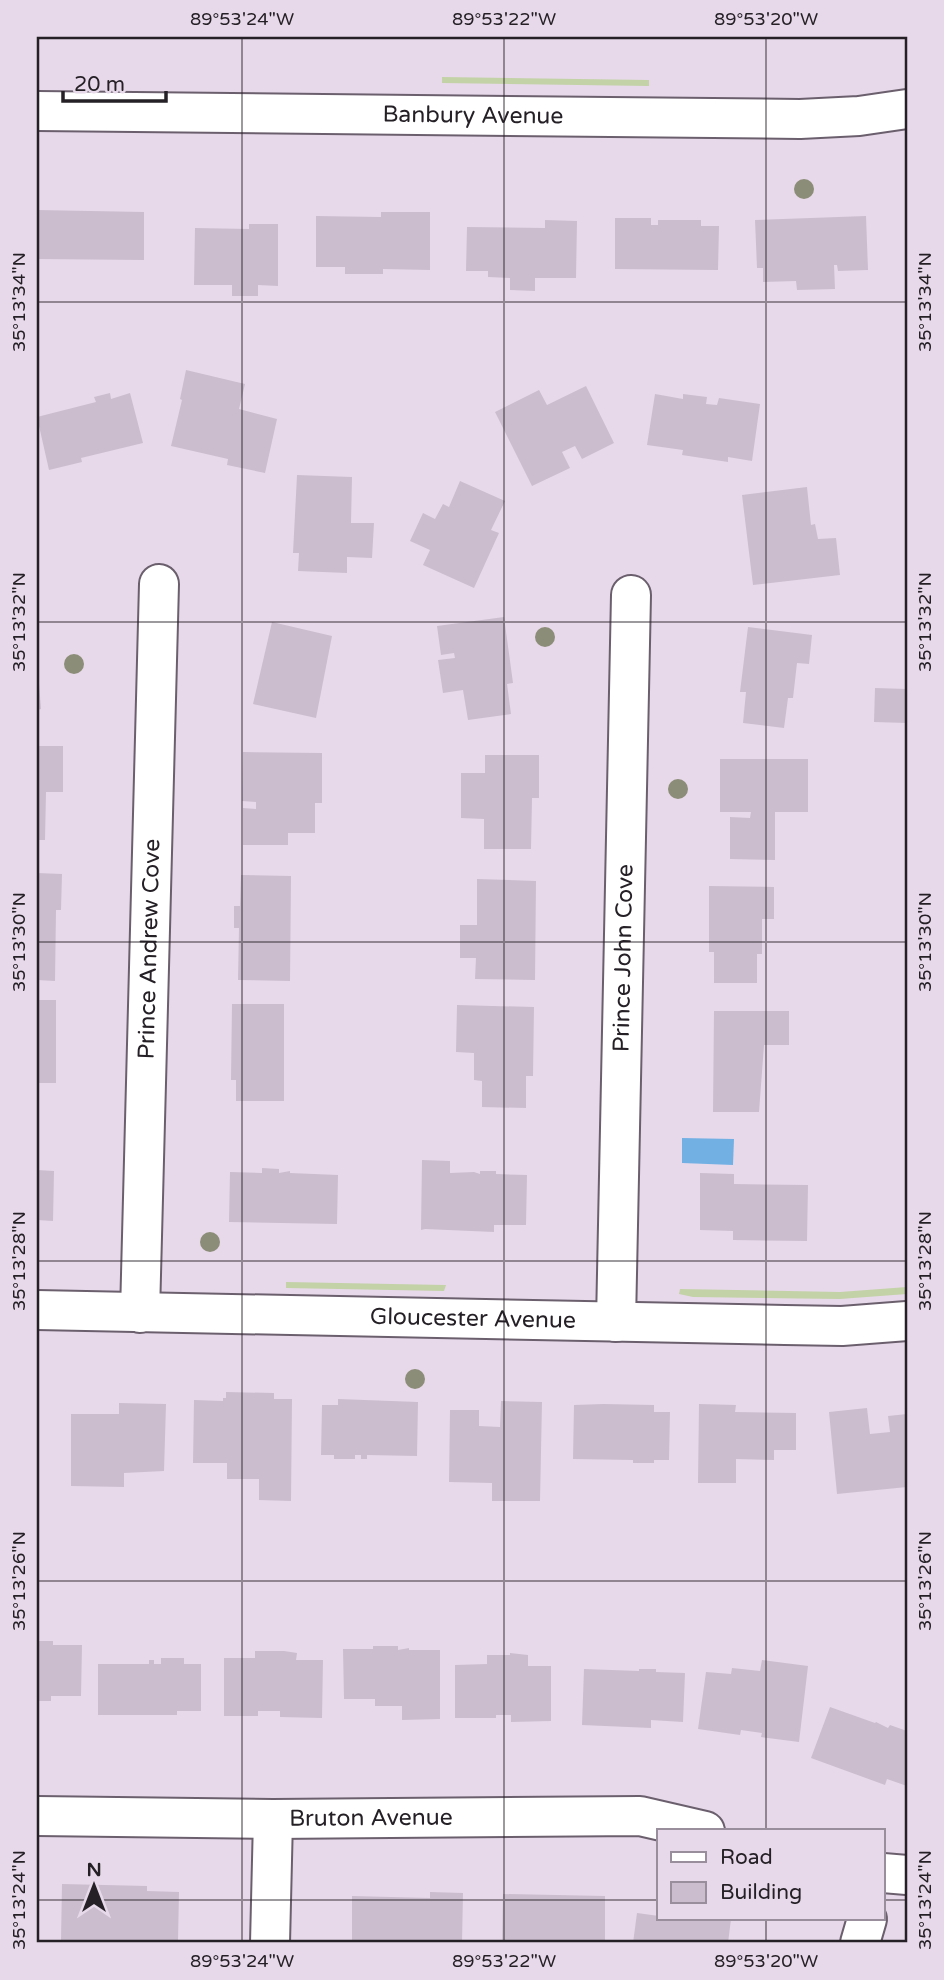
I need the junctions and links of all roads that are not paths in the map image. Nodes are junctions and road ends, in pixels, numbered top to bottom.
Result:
1 (907, 109) edge
2 (37, 111) edge
3 (159, 584) dead end
4 (631, 595) dead end
5 (37, 1310) edge
6 (141, 1313) junction
7 (907, 1321) edge
8 (616, 1322) junction
9 (37, 1816) edge
10 (273, 1819) junction
11 (696, 1829) edge
12 (884, 1873) edge
13 (907, 1875) edge
14 (867, 1920) edge
15 (270, 1943) edge
16 (860, 1943) edge

1 - 2 street, Banbury Avenue
3 - 6 street, Prince Andrew Cove
4 - 8 street, Prince John Cove
5 - 6 street, Gloucester Avenue
6 - 8 street, Gloucester Avenue
7 - 8 street, Gloucester Avenue
9 - 10 street, Bruton Avenue
10 - 11 street, Bruton Avenue
10 - 15 street
12 - 13 street
14 - 16 street

